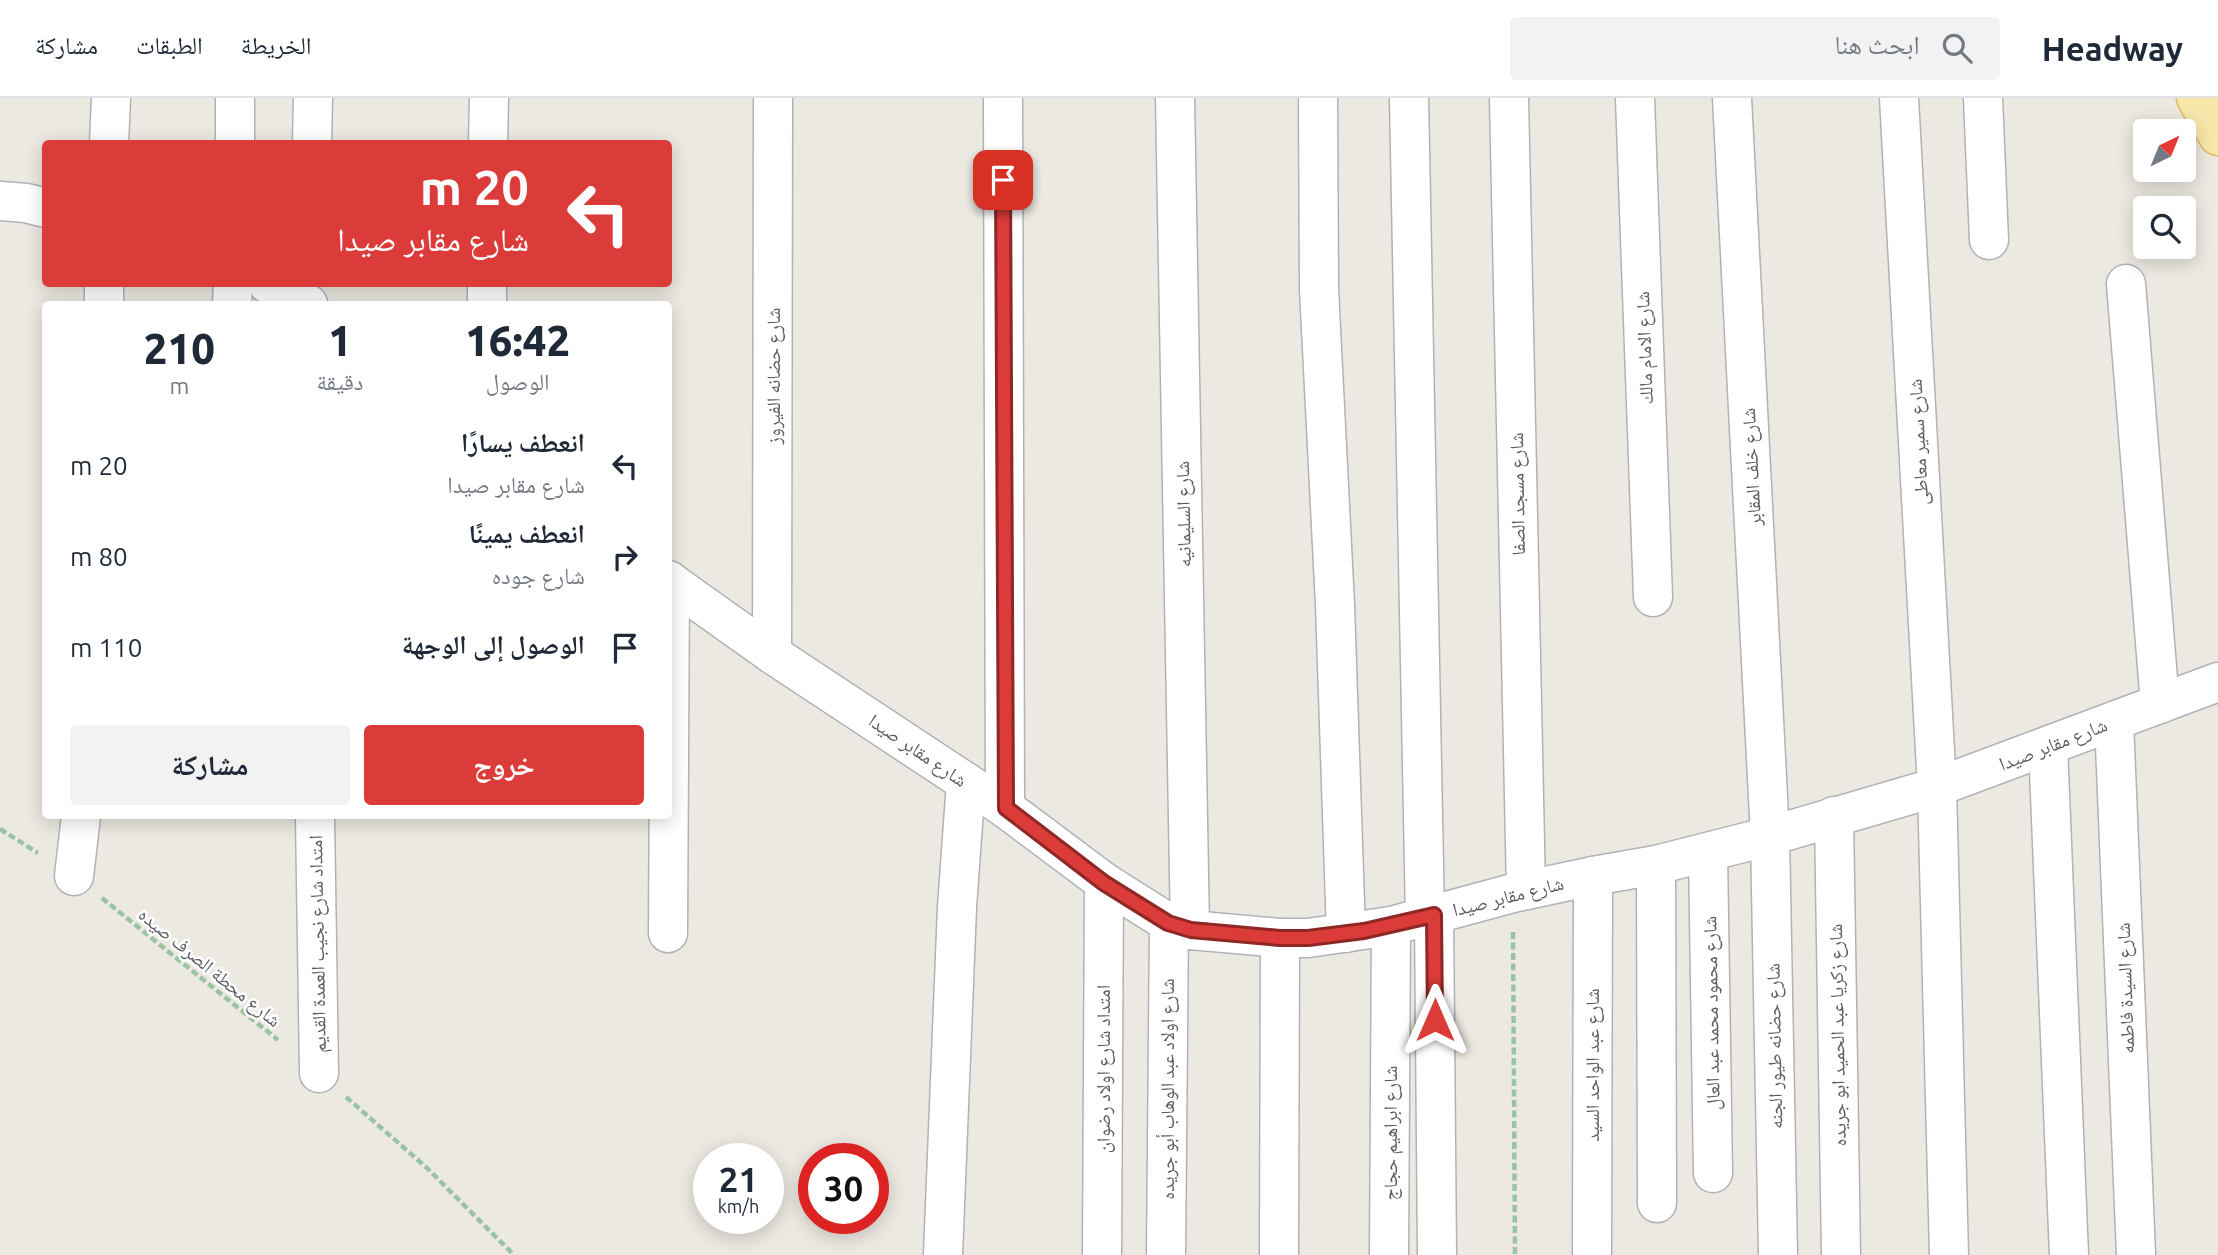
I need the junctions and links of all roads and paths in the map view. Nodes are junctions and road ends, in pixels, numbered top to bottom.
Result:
1 (111, 98) edge
2 (235, 98) edge
3 (313, 98) edge
4 (489, 98) edge
5 (773, 98) edge
6 (1003, 98) edge
7 (1175, 98) edge
8 (1318, 98) edge
9 (1409, 98) edge
10 (1509, 98) edge
11 (1635, 98) edge
12 (1732, 98) edge
13 (1899, 98) edge
14 (1983, 98) edge
15 (2196, 98) edge
16 (2218, 136) edge
17 (109, 140) edge
18 (235, 140) edge
19 (312, 140) edge
20 (488, 140) edge
21 (0, 201) edge
22 (42, 207) edge
23 (1989, 240) dead end
24 (2126, 284) dead end
25 (276, 287) edge
26 (307, 299) edge
27 (672, 582) edge
28 (1653, 597) dead end
29 (772, 654) junction
30 (2218, 682) edge
31 (2160, 704) junction
32 (2114, 721) junction
33 (2048, 746) junction
34 (966, 782) junction
35 (1937, 787) junction
36 (1006, 808) junction
37 (1834, 816) junction
38 (80, 819) edge
39 (315, 819) edge
40 (668, 819) edge
41 (0, 829) edge
42 (1770, 836) junction
43 (1708, 852) junction
44 (1657, 865) junction
45 (74, 876) junction
46 (1593, 876) junction
47 (1104, 883) junction
48 (1519, 891) junction
49 (1417, 920) junction
50 (1180, 927) junction
51 (668, 933) dead end
52 (1346, 933) junction
53 (1280, 938) junction
54 (319, 1073) junction
55 (1713, 1173) dead end
56 (1657, 1203) dead end
57 (514, 1255) edge
58 (943, 1255) edge
59 (1102, 1255) edge
60 (1166, 1255) edge
61 (1279, 1255) edge
62 (1389, 1255) edge
63 (1437, 1255) edge
64 (1515, 1255) edge
65 (1592, 1255) edge
66 (1778, 1255) edge
67 (1841, 1255) edge
68 (1949, 1255) edge
69 (2069, 1255) edge
70 (2136, 1255) edge

1 - 17 street
2 - 18 street
3 - 19 street
4 - 20 street
5 - 29 street, شارع حضانه الفيروز
6 - 36 street
7 - 50 street, شارع السليمانيه
8 - 52 street
9 - 49 street
10 - 48 street, شارع مسجد الصفا
11 - 28 street, شارع الامام مالك
12 - 42 street, شارع خلف المقابر
13 - 35 street, شارع سمير معاطى
14 - 23 street
15 - 16 main road
21 - 22 street
24 - 31 street
25 - 26 street
27 - 29 street, شارع مقابر صيدا
29 - 34 street, شارع مقابر صيدا
30 - 31 street, شارع مقابر صيدا
31 - 32 street, شارع مقابر صيدا
32 - 33 street, شارع مقابر صيدا
32 - 70 street, شارع السيدة فاطمه
33 - 35 street, شارع مقابر صيدا
33 - 69 street
34 - 36 street, شارع مقابر صيدا
34 - 58 street
35 - 37 street, شارع مقابر صيدا
35 - 68 street, شارع سمير معاطى
36 - 47 street, شارع مقابر صيدا
37 - 42 street, شارع مقابر صيدا
37 - 67 street, شارع زكريا عبد الحميد ابو جريده
38 - 45 street
39 - 54 street, امتداد شارع نجيب العمدة القديم
40 - 51 street
41 - 45 path, شارع محطة الصرف صيده
42 - 43 street, شارع مقابر صيدا
42 - 66 street, شارع حضانه طيور الجنه
43 - 44 street, شارع مقابر صيدا
43 - 55 street, شارع محمود محمد عبد العال
44 - 46 street, شارع مقابر صيدا
44 - 56 street
45 - 54 path, شارع محطة الصرف صيده
46 - 48 street, شارع مقابر صيدا
46 - 65 street, شارع عبد الواحد السيد
47 - 50 street, شارع مقابر صيدا
47 - 59 street, امتداد شارع اولاد رضوان
48 - 49 street, شارع مقابر صيدا
48 - 64 path
49 - 52 street, شارع مقابر صيدا
49 - 62 street, شارع ابراهيم حجاج
49 - 63 street
50 - 53 street, شارع مقابر صيدا
50 - 60 street, شارع اولاد عبد الوهاب أبو جريده
52 - 53 street, شارع مقابر صيدا
53 - 61 street
54 - 57 path, شارع محطة الصرف صيده

